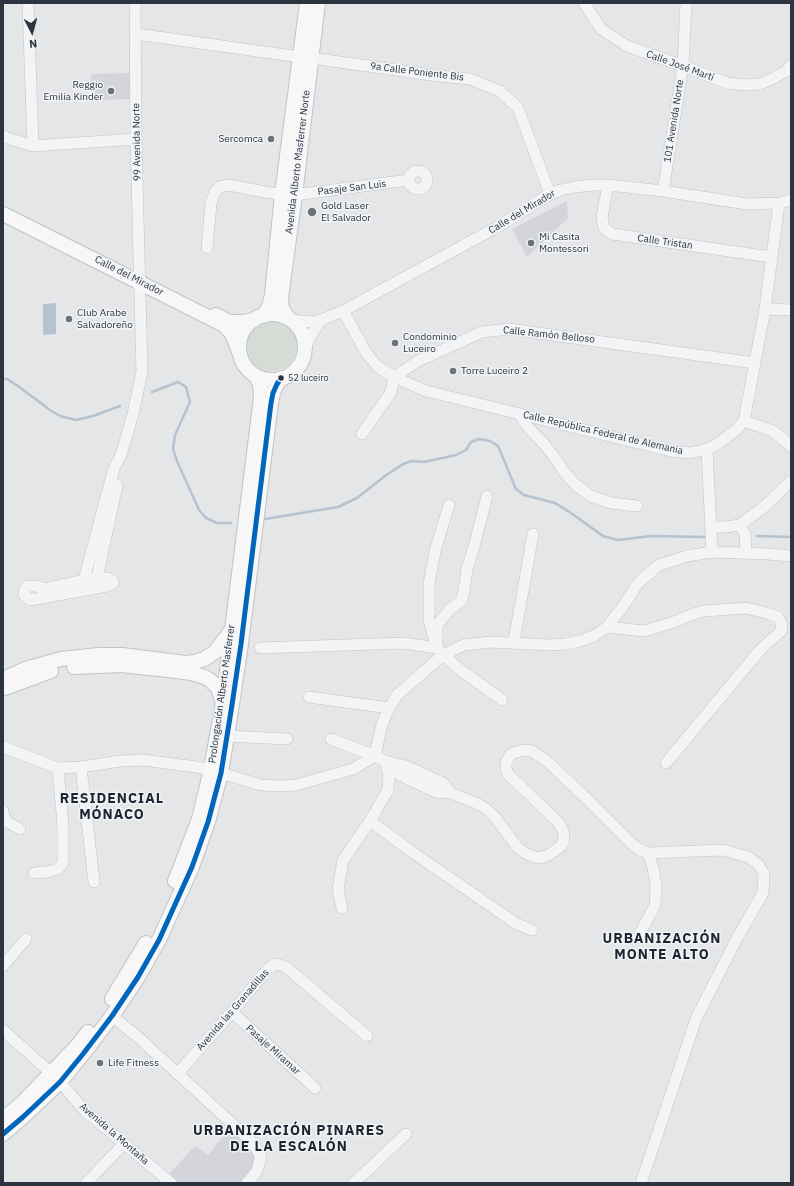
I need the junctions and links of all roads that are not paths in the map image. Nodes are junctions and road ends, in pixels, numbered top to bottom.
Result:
1 (28, 3) edge
2 (136, 3) edge
3 (307, 3) edge
4 (318, 3) edge
5 (584, 3) edge
6 (686, 3) edge
7 (136, 34) junction
8 (306, 57) junction
9 (683, 66) junction
10 (791, 66) edge
11 (3, 136) edge
12 (136, 139) junction
13 (33, 146) junction
14 (409, 180) dead end
15 (608, 185) junction
16 (663, 192) junction
17 (550, 194) junction
18 (289, 195) junction
19 (791, 200) edge
20 (780, 203) junction
21 (3, 207) edge
22 (3, 214) edge
23 (207, 248) dead end
24 (771, 257) junction
25 (140, 279) junction
26 (765, 309) junction
27 (791, 310) edge
28 (343, 311) junction
29 (259, 318) junction
30 (290, 320) junction
31 (321, 320) junction
32 (305, 349) junction
33 (240, 354) junction
34 (755, 363) junction
35 (256, 376) junction
36 (394, 377) junction
37 (281, 378) junction
38 (520, 414) junction
39 (744, 421) junction
40 (362, 434) dead end
41 (791, 446) edge
42 (707, 450) junction
43 (121, 455) junction
44 (791, 481) edge
45 (487, 496) dead end
46 (449, 505) dead end
47 (637, 506) dead end
48 (740, 525) junction
49 (711, 527) junction
50 (533, 534) dead end
51 (712, 552) junction
52 (746, 553) junction
53 (791, 556) edge
54 (97, 578) junction
55 (84, 580) junction
56 (607, 627) junction
57 (231, 630) junction
58 (514, 642) junction
59 (260, 648) dead end
60 (440, 652) junction
61 (3, 679) edge
62 (3, 688) edge
63 (309, 697) dead end
64 (502, 700) dead end
65 (222, 702) junction
66 (389, 708) junction
67 (227, 736) junction
68 (288, 739) dead end
69 (331, 739) dead end
70 (3, 747) edge
71 (380, 759) junction
72 (666, 763) dead end
73 (81, 767) junction
74 (58, 768) junction
75 (216, 771) junction
76 (3, 812) edge
77 (370, 821) junction
78 (20, 828) dead end
79 (648, 853) junction
80 (34, 873) dead end
81 (94, 882) dead end
82 (342, 908) dead end
83 (532, 930) dead end
84 (638, 937) dead end
85 (26, 938) dead end
86 (3, 966) edge
87 (232, 1012) junction
88 (112, 1016) junction
89 (3, 1030) edge
90 (367, 1036) dead end
91 (178, 1074) junction
92 (55, 1077) junction
93 (315, 1088) dead end
94 (3, 1119) edge
95 (3, 1134) edge
96 (406, 1134) dead end
97 (124, 1144) junction
98 (86, 1183) edge
99 (171, 1183) edge
100 (247, 1183) edge
101 (354, 1183) edge
102 (641, 1183) edge

1 - 13 street
2 - 7 street, 99 Avenida Norte
3 - 8 main road, Avenida Alberto Masferrer Norte
4 - 8 main road, Avenida Alberto Masferrer Norte
5 - 9 street, Calle José Martí
6 - 9 street, 101 Avenida Norte
7 - 8 street, 9a Calle Poniente Bis
7 - 12 street, 99 Avenida Norte
8 - 17 street, 9a Calle Poniente Bis
8 - 18 main road, Avenida Alberto Masferrer Norte
9 - 10 street, Calle José Martí
9 - 16 street, 101 Avenida Norte
11 - 13 street
12 - 13 street
12 - 25 street, 99 Avenida Norte
14 - 18 street, Pasaje San Luis
15 - 16 street, Calle del Mirador
15 - 17 street, Calle del Mirador
15 - 24 street, Calle Tristan
16 - 20 street, Calle del Mirador
17 - 28 street, Calle del Mirador
18 - 23 street, Pasaje San Luis
18 - 29 main road, Avenida Alberto Masferrer Norte
18 - 30 main road, Avenida Alberto Masferrer Norte
19 - 20 street, Calle del Mirador
20 - 24 street
21 - 25 main road, Calle del Mirador
22 - 25 main road, Calle del Mirador
24 - 26 street
25 - 29 main road, Calle del Mirador
25 - 33 main road, Calle del Mirador
25 - 43 street, 99 Avenida Norte
26 - 27 street
26 - 34 street
28 - 31 street, Calle del Mirador
28 - 36 street, Calle República Federal de Alemania
29 - 30 main road
29 - 33 main road
30 - 31 street, Calle del Mirador
30 - 32 main road
31 - 32 street
32 - 37 main road
33 - 35 main road
34 - 36 street, Calle Ramón Belloso
34 - 39 street
35 - 37 main road
35 - 57 main road, Prolongación Alberto Masferrer
36 - 38 street, Calle República Federal de Alemania
36 - 40 street
37 - 67 main road, Prolongación Alberto Masferrer
38 - 42 street, Calle República Federal de Alemania
38 - 47 street
39 - 41 street
39 - 42 street, Calle República Federal de Alemania
42 - 49 street
43 - 54 street
43 - 55 street
44 - 48 street
45 - 60 street
46 - 60 street
48 - 49 street
48 - 52 street
49 - 51 street
50 - 58 street
51 - 52 street
51 - 56 street
52 - 53 street
54 - 55 street
54 - 55 street
56 - 58 street
56 - 72 street
57 - 61 main road
57 - 65 main road, Prolongación Alberto Masferrer
58 - 60 street
59 - 60 street
60 - 64 street
60 - 66 street
62 - 65 main road
63 - 66 street
65 - 75 main road, Prolongación Alberto Masferrer
66 - 71 street
67 - 68 street
67 - 75 main road, Prolongación Alberto Masferrer
69 - 71 street
70 - 74 street
71 - 75 street
71 - 77 street
71 - 79 street
73 - 74 street
73 - 75 street
73 - 81 street
74 - 80 street
75 - 88 main road, Prolongación Alberto Masferrer
75 - 92 main road, Prolongación Alberto Masferrer
76 - 78 street
77 - 82 street
77 - 83 street
79 - 84 street
79 - 102 street
85 - 86 street
87 - 90 street, Avenida las Granadillas
87 - 91 street, Avenida las Granadillas
87 - 93 street, Pasaje Miramar
88 - 91 street
88 - 92 main road, Prolongación Alberto Masferrer
89 - 92 street, Avenida la Montaña
91 - 100 street
92 - 94 main road, Prolongación Alberto Masferrer
92 - 95 main road, Prolongación Alberto Masferrer
92 - 97 street, Avenida la Montaña
96 - 101 street
97 - 98 street
97 - 99 street, Avenida la Montaña

